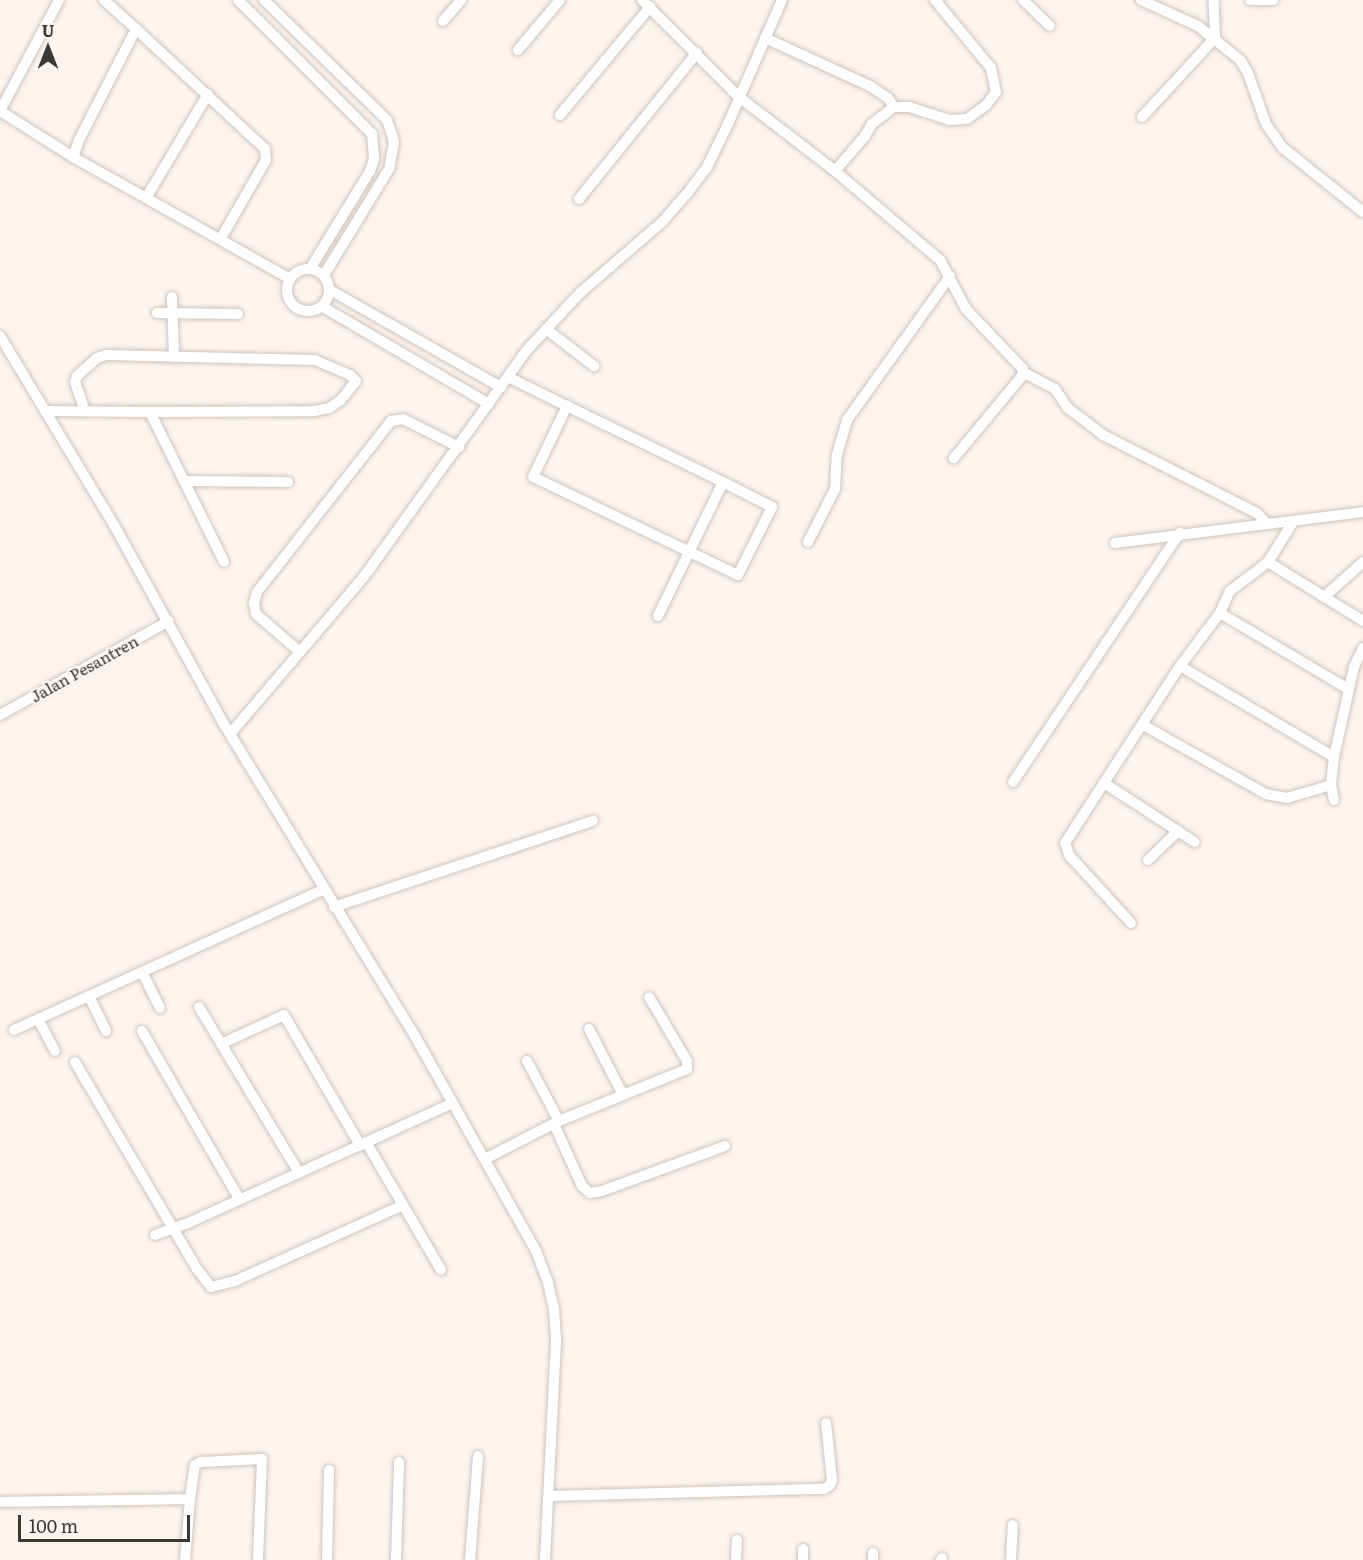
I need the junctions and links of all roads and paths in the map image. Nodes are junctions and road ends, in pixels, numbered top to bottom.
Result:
1 (59, 0) edge
2 (104, 0) edge
3 (238, 0) edge
4 (264, 0) edge
5 (461, 0) edge
6 (560, 0) edge
7 (782, 0) edge
8 (935, 0) edge
9 (1023, 0) edge
10 (1141, 0) edge
11 (1214, 0) edge
12 (1250, 0) edge
13 (1273, 0) edge
14 (646, 4) edge
15 (443, 21) dead end
16 (1050, 26) dead end
17 (136, 29) junction
18 (765, 38) junction
19 (1215, 38) junction
20 (518, 50) dead end
21 (697, 53) junction
22 (208, 94) junction
23 (739, 97) junction
24 (894, 107) junction
25 (0, 111) edge
26 (560, 115) dead end
27 (1142, 117) dead end
28 (74, 157) junction
29 (835, 171) junction
30 (146, 198) junction
31 (579, 199) dead end
32 (350, 202) junction
33 (363, 211) junction
34 (1363, 212) edge
35 (220, 240) junction
36 (310, 269) junction
37 (324, 275) junction
38 (950, 276) junction
39 (290, 279) junction
40 (330, 290) junction
41 (172, 297) dead end
42 (323, 307) junction
43 (172, 312) junction
44 (157, 313) dead end
45 (238, 314) dead end
46 (546, 329) junction
47 (402, 331) junction
48 (0, 336) edge
49 (393, 348) junction
50 (174, 357) junction
51 (594, 366) dead end
52 (1023, 372) junction
53 (508, 377) junction
54 (501, 387) junction
55 (489, 404) junction
56 (567, 406) junction
57 (45, 411) junction
58 (85, 411) junction
59 (150, 412) junction
60 (459, 447) junction
61 (954, 458) dead end
62 (184, 482) junction
63 (288, 482) dead end
64 (723, 482) junction
65 (1363, 512) edge
66 (1293, 522) junction
67 (1267, 524) junction
68 (1180, 533) junction
69 (808, 542) dead end
70 (1115, 543) dead end
71 (689, 552) junction
72 (224, 562) dead end
73 (1268, 562) junction
74 (1363, 562) edge
75 (1324, 597) junction
76 (1220, 613) junction
77 (658, 616) dead end
78 (169, 621) junction
79 (1363, 621) edge
80 (1363, 648) edge
81 (300, 652) junction
82 (1180, 666) junction
83 (1348, 689) junction
84 (0, 715) edge
85 (1143, 725) junction
86 (230, 734) junction
87 (1334, 757) junction
88 (1013, 782) dead end
89 (1104, 783) junction
90 (1331, 785) junction
91 (1334, 800) dead end
92 (593, 821) dead end
93 (1178, 831) junction
94 (1195, 842) dead end
95 (1148, 860) dead end
96 (323, 890) junction
97 (334, 907) junction
98 (1131, 923) dead end
99 (142, 972) junction
100 (89, 996) junction
101 (649, 997) dead end
102 (199, 1007) dead end
103 (160, 1008) dead end
104 (38, 1019) junction
105 (589, 1029) dead end
106 (14, 1030) dead end
107 (106, 1031) dead end
108 (142, 1031) dead end
109 (221, 1044) junction
110 (55, 1051) dead end
111 (527, 1061) dead end
112 (75, 1062) dead end
113 (623, 1095) junction
114 (453, 1103) junction
115 (556, 1122) junction
116 (363, 1143) junction
117 (725, 1146) dead end
118 (485, 1159) junction
119 (299, 1173) junction
120 (240, 1200) junction
121 (403, 1205) junction
122 (173, 1230) junction
123 (155, 1235) dead end
124 (441, 1270) dead end
125 (826, 1423) dead end
126 (478, 1456) dead end
127 (399, 1462) dead end
128 (329, 1470) dead end
129 (550, 1496) junction
130 (190, 1499) junction
131 (0, 1502) edge
132 (1013, 1525) dead end
133 (737, 1540) dead end
134 (185, 1560) edge
135 (258, 1560) edge
136 (327, 1560) edge
137 (396, 1560) edge
138 (470, 1560) edge
139 (545, 1560) edge
140 (736, 1560) edge
141 (1011, 1560) edge

1 - 25 street
2 - 17 street
3 - 32 street
4 - 33 street
5 - 15 street
6 - 20 street
7 - 18 street
8 - 24 street
9 - 16 street
10 - 19 street
11 - 19 street
12 - 13 street
14 - 21 street
14 - 26 street
17 - 22 street
17 - 28 street
18 - 23 street
18 - 24 street
19 - 27 street
19 - 34 street
21 - 23 street
21 - 31 street
22 - 30 street
22 - 35 street
23 - 29 street
23 - 46 street
24 - 29 street
25 - 28 street
28 - 30 street
29 - 38 street
30 - 35 street
32 - 33 street
32 - 36 street
33 - 37 street
35 - 39 street
36 - 37 street
36 - 39 street
37 - 40 street
38 - 52 street
38 - 69 street
39 - 42 street
40 - 42 street
40 - 47 street
41 - 43 street
42 - 49 street
43 - 44 street
43 - 45 street
43 - 50 street
46 - 51 street
46 - 53 street
47 - 49 street
47 - 54 street
48 - 57 street
49 - 55 street
50 - 58 street
50 - 59 street
52 - 61 street
52 - 67 street
53 - 54 street
53 - 56 street
54 - 55 street
55 - 60 street
56 - 64 street
56 - 71 street
57 - 58 street
57 - 78 street
58 - 59 street
59 - 62 street
60 - 81 street
60 - 81 street
62 - 63 street
62 - 72 street
64 - 71 street
64 - 71 street
65 - 66 street
66 - 67 street
66 - 73 street
67 - 68 street
68 - 70 street
68 - 88 street
71 - 77 street
73 - 75 street
73 - 76 street
74 - 75 street
75 - 79 street
76 - 82 street
76 - 83 street
78 - 84 street, Jalan Pesantren
78 - 86 street
80 - 83 street
81 - 86 street
82 - 85 street
82 - 87 street
83 - 87 street
85 - 89 street
85 - 90 street
86 - 96 street
87 - 90 street
89 - 93 street
89 - 98 street
90 - 91 street
92 - 97 street
93 - 94 street
93 - 95 street
96 - 97 street
96 - 99 street
97 - 114 street
99 - 100 street
99 - 103 street
100 - 104 street
100 - 107 street
101 - 113 street
102 - 109 street
104 - 106 street
104 - 110 street
105 - 113 street
108 - 120 street
109 - 116 street
109 - 119 street
111 - 115 street
112 - 122 street
113 - 115 street
114 - 116 street
114 - 118 street
115 - 117 street
115 - 118 street
116 - 119 street
116 - 121 street
118 - 129 street
119 - 120 street
120 - 122 street
121 - 122 street
121 - 124 street
122 - 123 street
125 - 129 street
126 - 138 street
127 - 137 street
128 - 136 street
129 - 139 street
130 - 131 street
130 - 134 street
130 - 135 street
132 - 141 street
133 - 140 street

